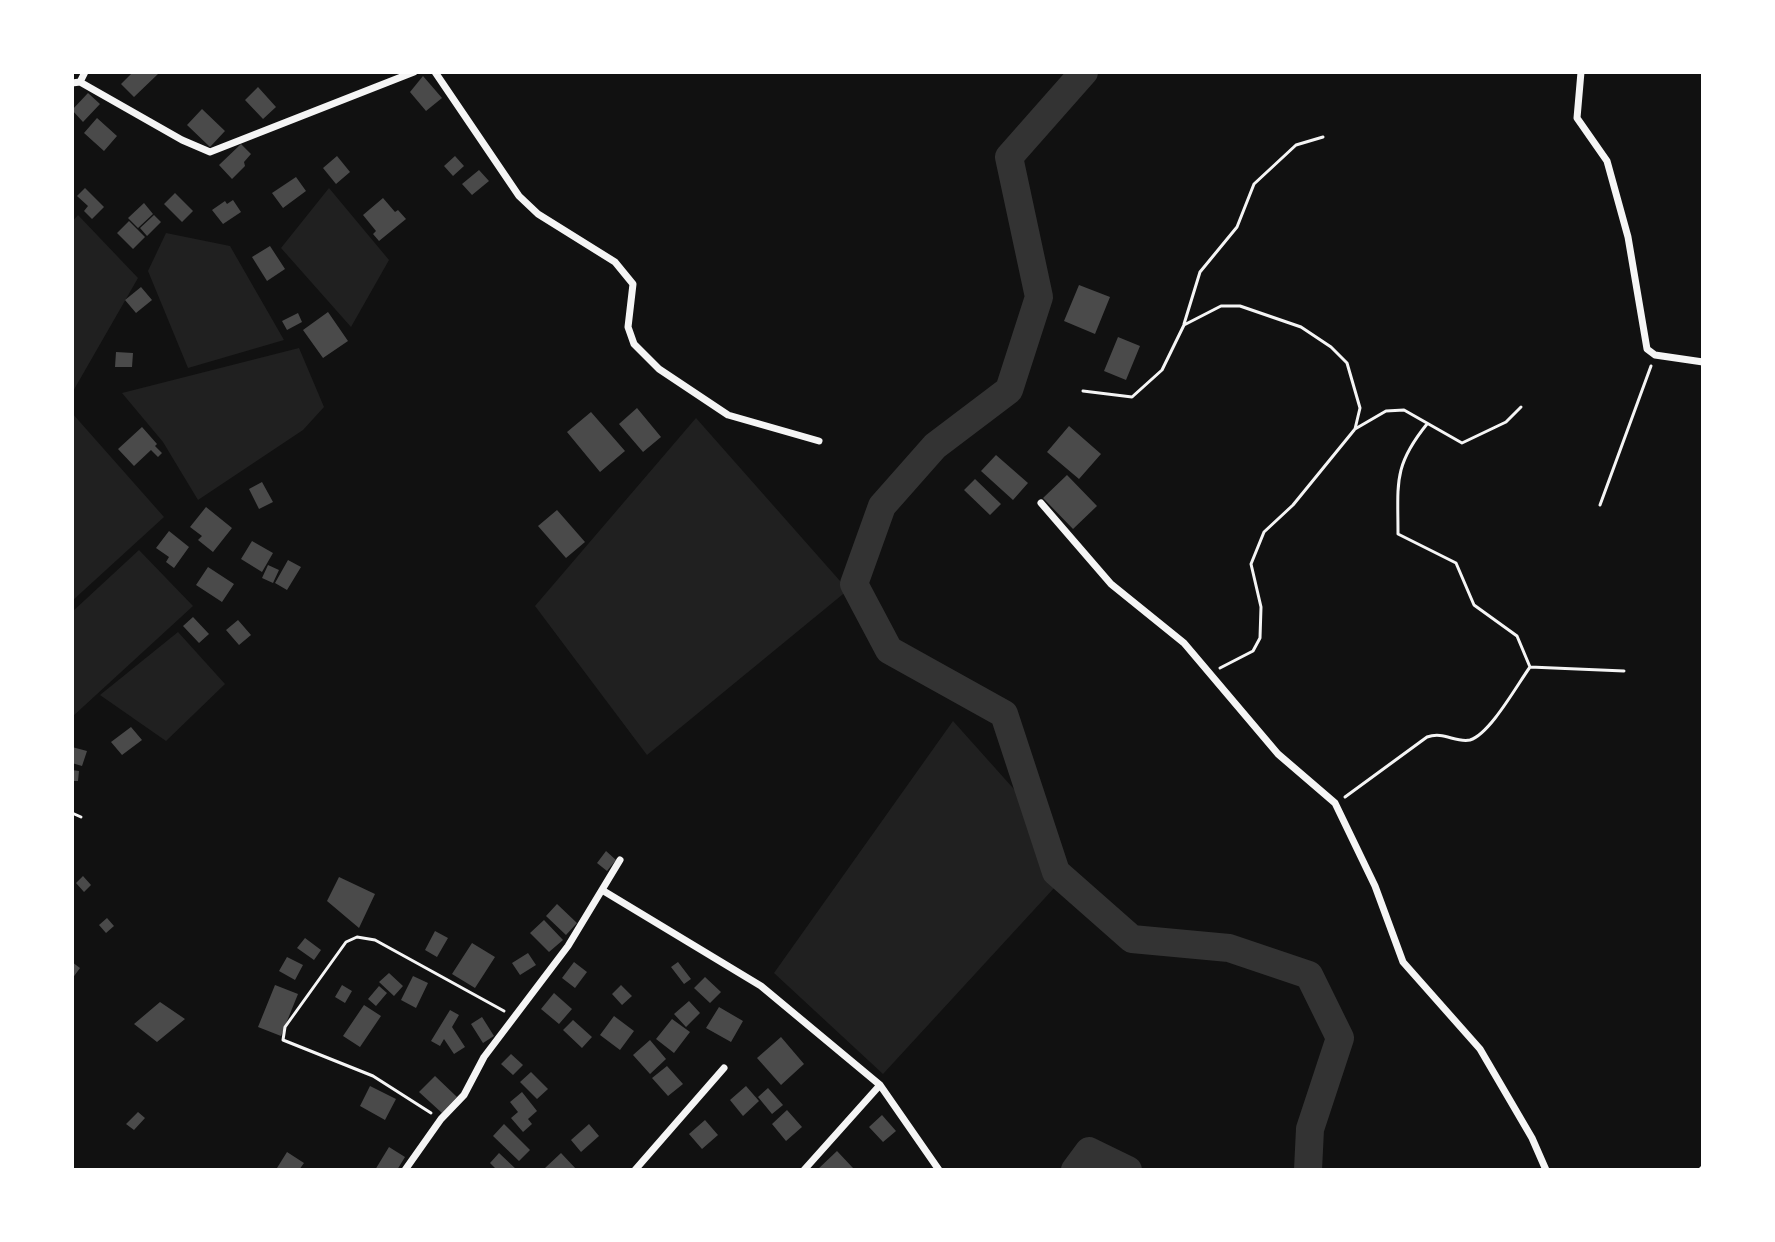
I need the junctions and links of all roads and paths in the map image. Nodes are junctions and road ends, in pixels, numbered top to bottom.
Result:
1 (85, 72) edge
2 (414, 72) edge
3 (435, 72) edge
4 (1581, 72) edge
5 (76, 82) edge
6 (1323, 137) dead end
7 (1184, 325) junction
8 (1655, 355) junction
9 (1703, 362) edge
10 (1083, 391) dead end
11 (1521, 407) dead end
12 (1427, 424) junction
13 (1355, 429) junction
14 (819, 441) dead end
15 (1041, 503) dead end
16 (1600, 505) dead end
17 (1530, 667) junction
18 (1209, 670) junction
19 (1624, 671) dead end
20 (1335, 803) junction
21 (72, 813) edge
22 (81, 817) dead end
23 (620, 860) dead end
24 (602, 890) junction
25 (514, 1016) junction
26 (724, 1068) dead end
27 (880, 1085) junction
28 (441, 1119) junction
29 (405, 1170) edge
30 (635, 1170) edge
31 (804, 1170) edge
32 (939, 1170) edge
33 (1546, 1170) edge

1 - 5 street
2 - 5 street
3 - 14 street
4 - 8 street
6 - 7 path
7 - 10 path
7 - 13 path
8 - 9 street
8 - 16 path
11 - 12 path
12 - 13 path
12 - 17 path
13 - 18 path
15 - 18 street
17 - 19 path
17 - 20 path
18 - 20 street
20 - 33 street
21 - 22 path
23 - 24 street
24 - 25 street
24 - 27 street
25 - 28 street
25 - 28 path
26 - 30 street
27 - 31 street
27 - 32 street
28 - 29 street

